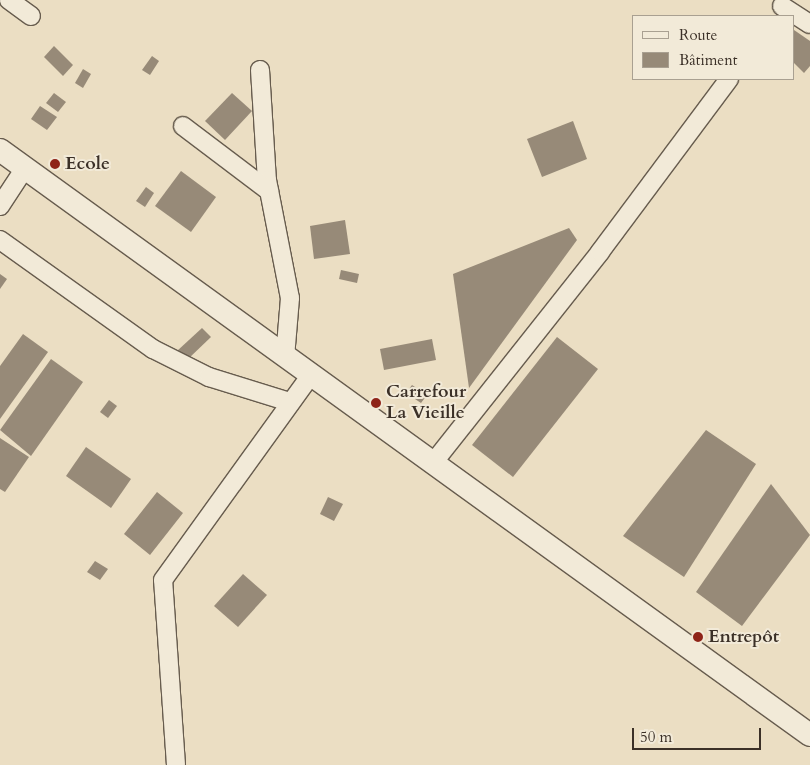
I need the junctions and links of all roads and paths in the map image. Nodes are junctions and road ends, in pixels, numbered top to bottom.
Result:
1 (9, 0) edge
2 (781, 8) edge
3 (794, 15) edge
4 (31, 16) dead end
5 (795, 16) edge
6 (810, 24) edge
7 (260, 70) dead end
8 (728, 80) edge
9 (184, 126) dead end
10 (0, 150) edge
11 (25, 168) junction
12 (270, 191) junction
13 (0, 206) edge
14 (0, 240) edge
15 (285, 357) junction
16 (310, 376) junction
17 (290, 402) junction
18 (433, 463) junction
19 (810, 735) edge
20 (176, 765) edge

1 - 4 street
2 - 3 street
5 - 6 street
7 - 12 street
8 - 18 street
9 - 12 street
10 - 11 street
11 - 13 street
11 - 15 street
12 - 15 street
14 - 17 street
15 - 16 street
16 - 17 street
16 - 18 street
17 - 20 street
18 - 19 street

